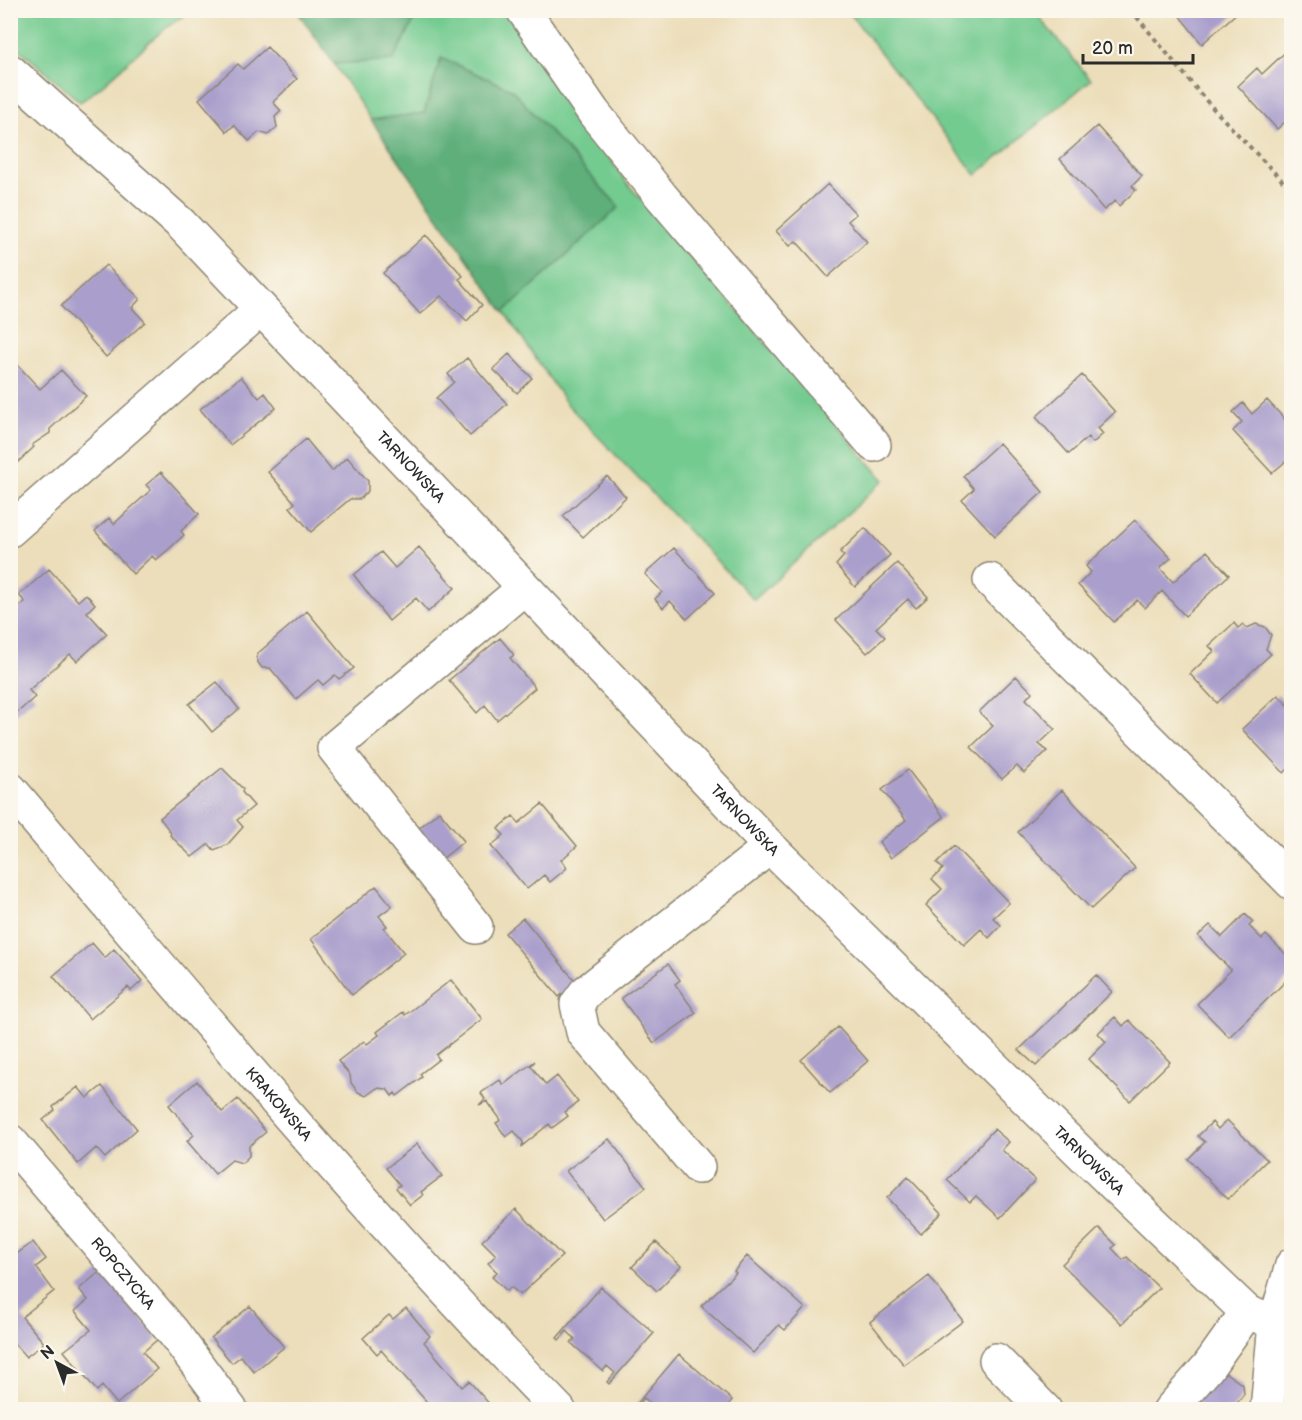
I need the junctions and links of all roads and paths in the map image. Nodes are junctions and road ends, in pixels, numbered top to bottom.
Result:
1 (524, 10) edge
2 (1131, 10) edge
3 (10, 71) edge
4 (1292, 191) edge
5 (261, 309) junction
6 (874, 445) dead end
7 (10, 530) edge
8 (990, 580) dead end
9 (524, 588) junction
10 (10, 789) edge
11 (770, 847) junction
12 (1292, 883) edge
13 (476, 927) dead end
14 (10, 1141) edge
15 (698, 1167) dead end
16 (1292, 1266) edge
17 (1261, 1317) junction
18 (996, 1360) dead end
19 (231, 1410) edge
20 (559, 1410) edge
21 (1045, 1410) edge
22 (1170, 1410) edge
23 (1267, 1410) edge

1 - 6 street
2 - 4 path
3 - 5 street, TARNOWSKA
5 - 7 street
5 - 9 street, TARNOWSKA
8 - 12 street
9 - 11 street, TARNOWSKA
9 - 13 street
10 - 20 street, KRAKOWSKA
11 - 15 street
11 - 17 street, TARNOWSKA
14 - 19 street, ROPCZYCKA
16 - 17 street
17 - 22 street
17 - 23 street
18 - 21 street

